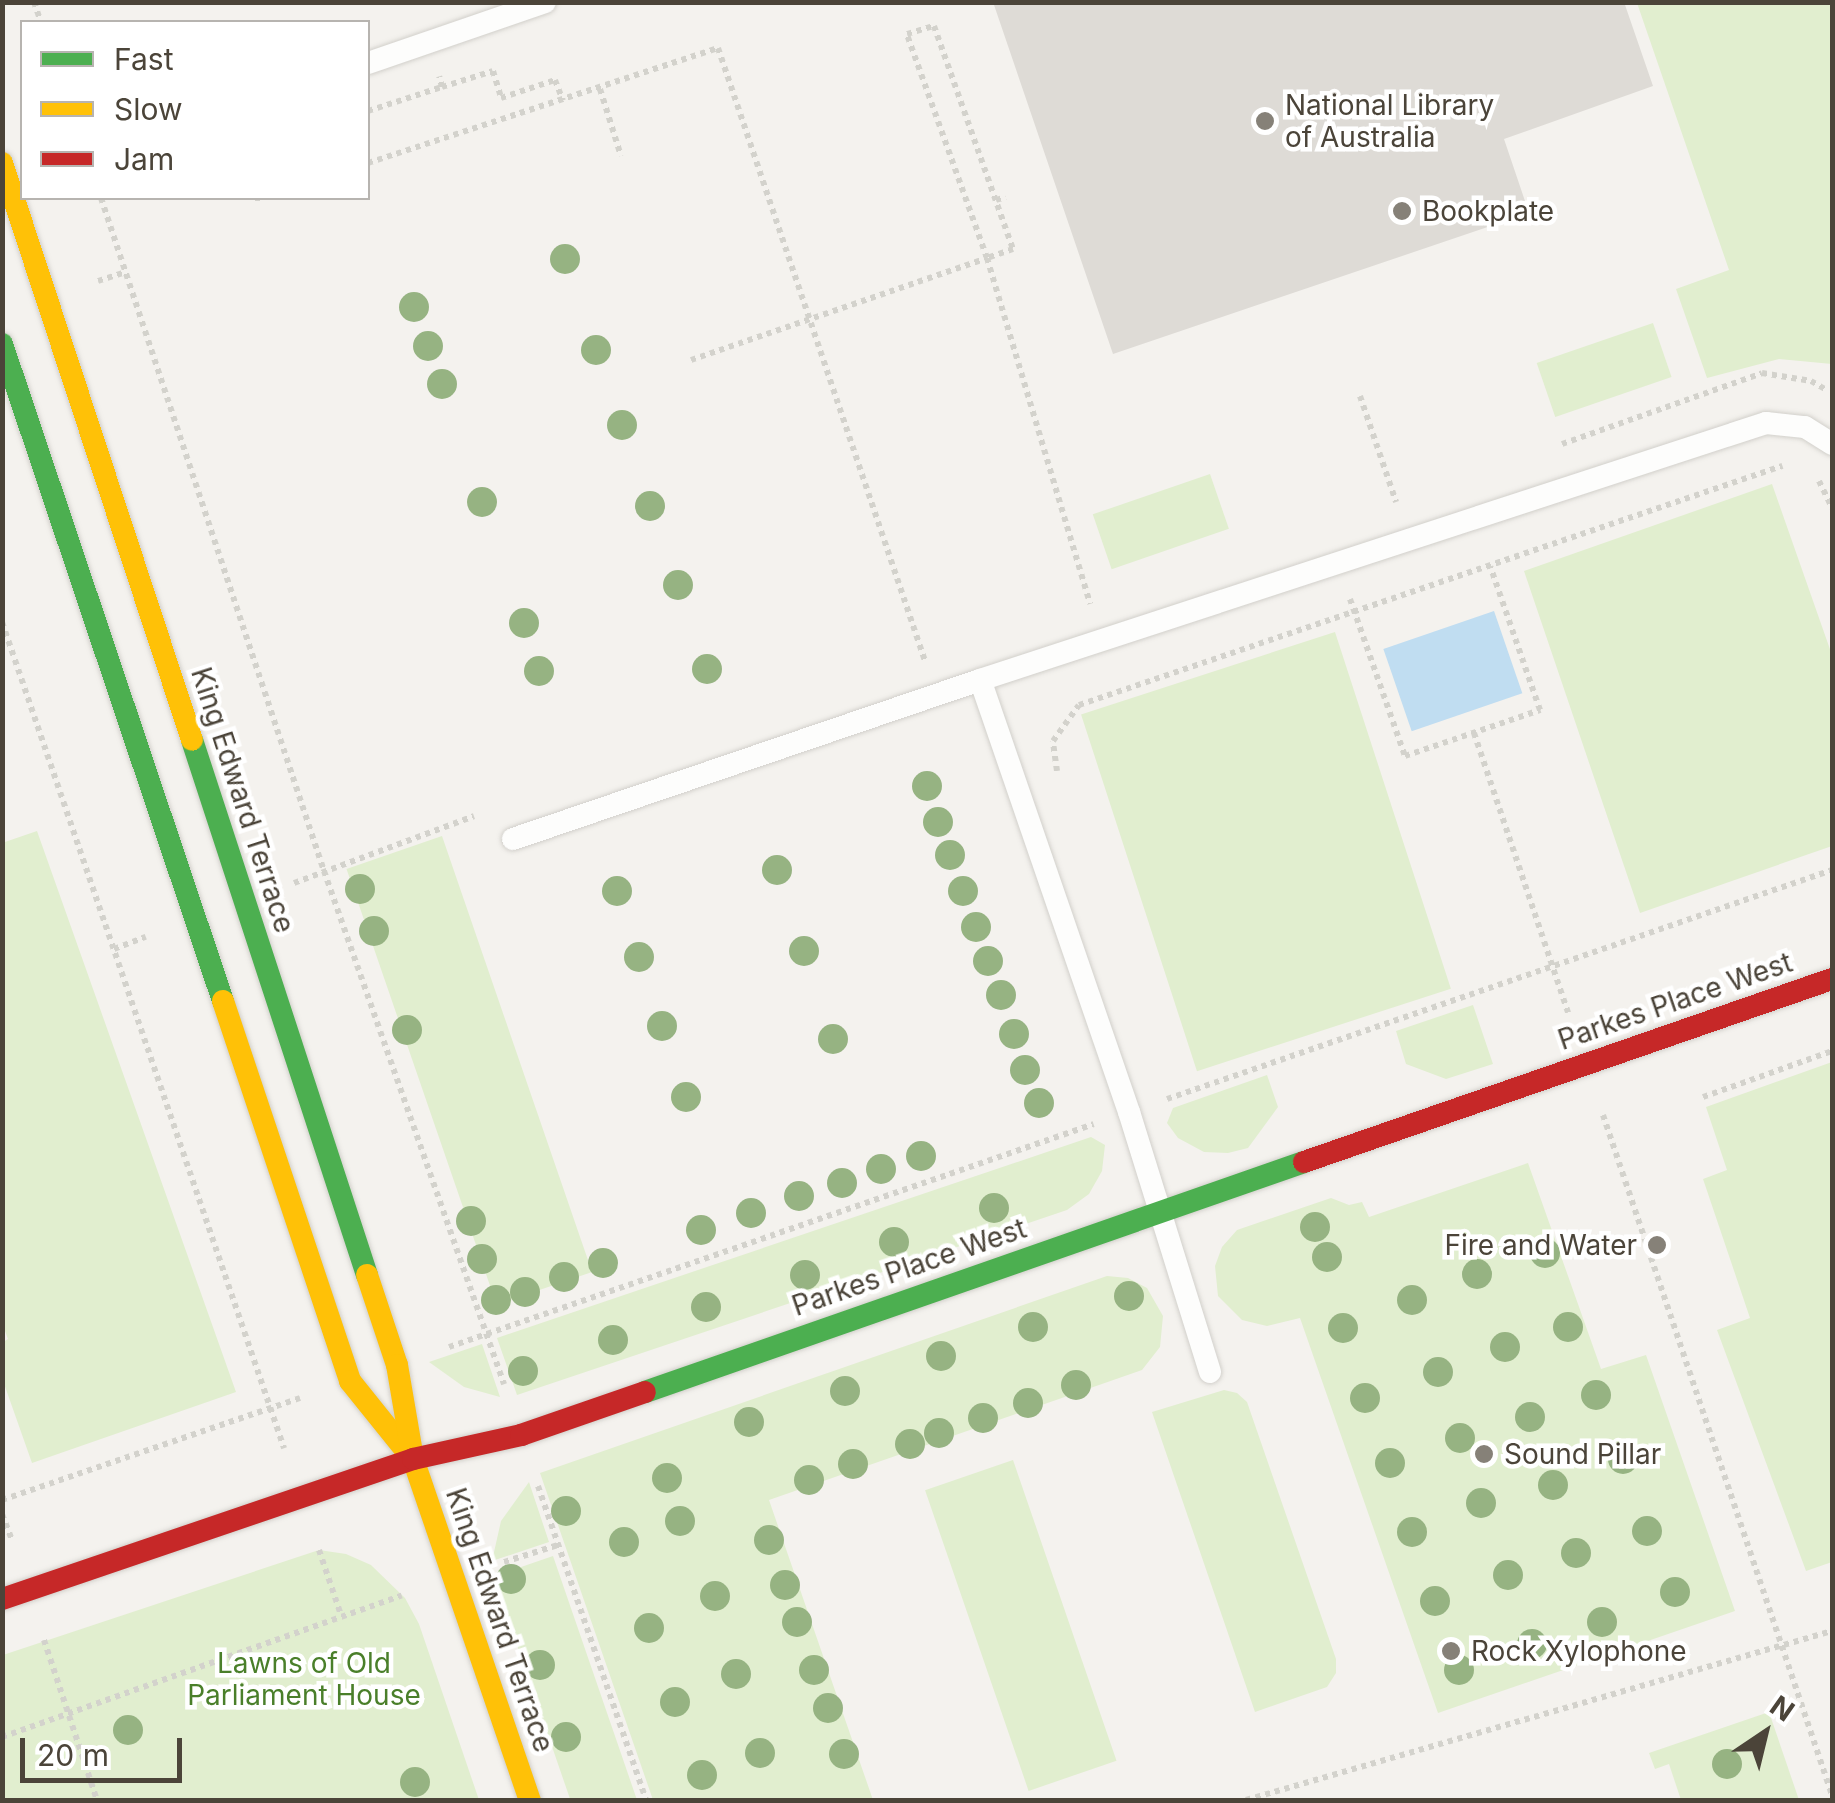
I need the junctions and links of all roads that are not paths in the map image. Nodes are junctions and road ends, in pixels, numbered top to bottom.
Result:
1 (545, 2) edge
2 (370, 62) edge
3 (9, 179) edge
4 (2, 344) edge
5 (1832, 444) edge
6 (980, 680) junction
7 (513, 839) dead end
8 (1832, 979) edge
9 (1157, 1211) junction
10 (1210, 1372) dead end
11 (413, 1459) junction
12 (2, 1599) edge
13 (530, 1800) edge

1 - 2 lane
3 - 11 main road, King Edward Terrace
4 - 11 main road, King Edward Terrace
5 - 6 lane
6 - 7 lane
6 - 9 lane
8 - 9 main road, Parkes Place West
9 - 10 lane
9 - 11 main road, Parkes Place West
11 - 12 main road, Parkes Place West
11 - 13 main road, King Edward Terrace

